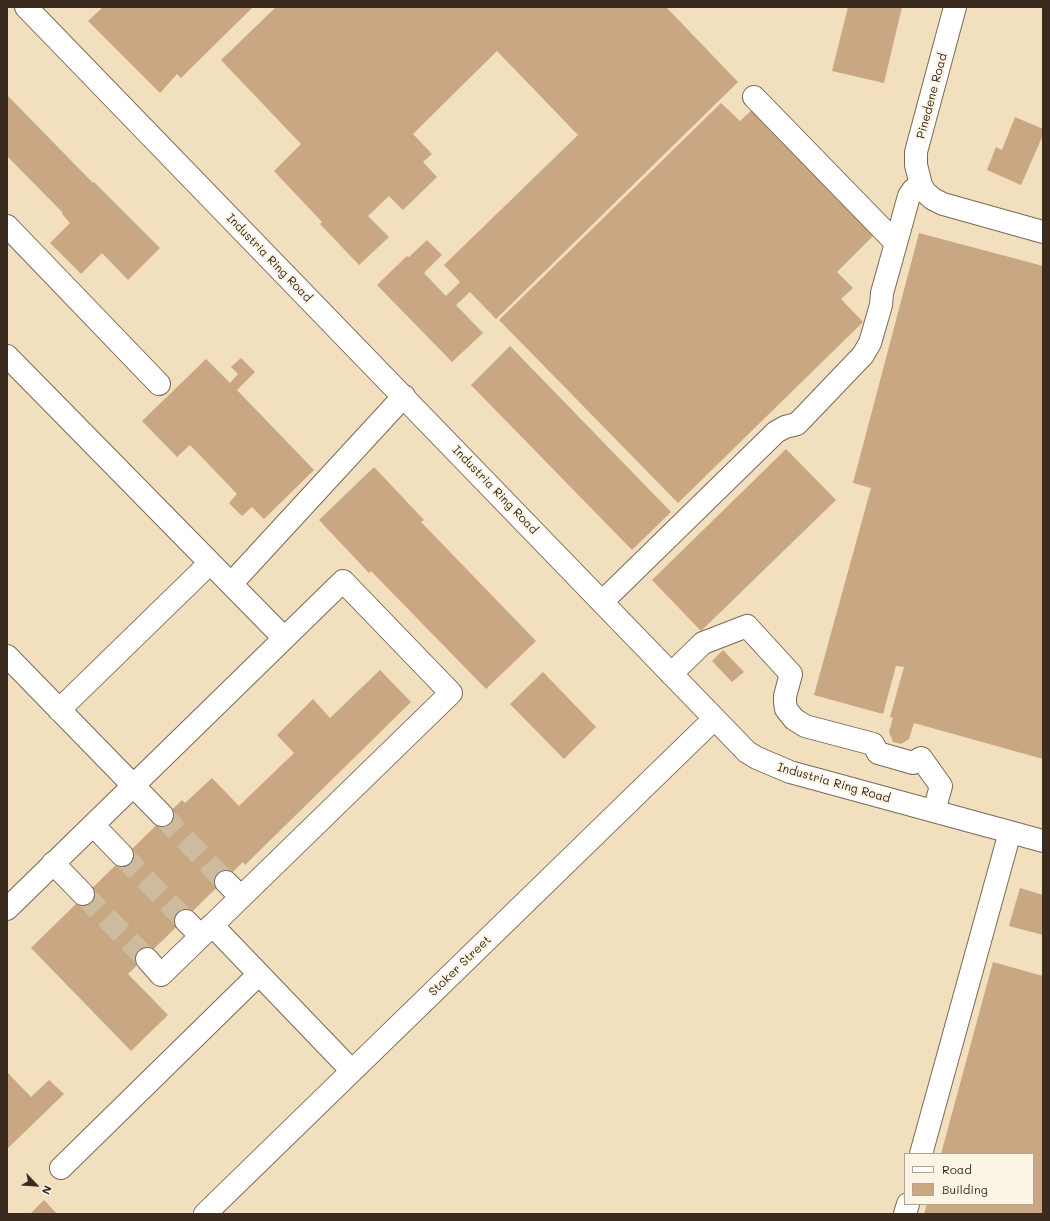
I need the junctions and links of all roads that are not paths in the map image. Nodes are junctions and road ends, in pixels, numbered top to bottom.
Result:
1 (26, 7) edge
2 (955, 7) edge
3 (754, 97) dead end
4 (921, 185) junction
5 (7, 226) edge
6 (1043, 232) edge
7 (896, 243) junction
8 (7, 356) edge
9 (159, 384) dead end
10 (404, 396) junction
11 (210, 563) junction
12 (231, 584) junction
13 (602, 602) junction
14 (284, 638) junction
15 (7, 656) edge
16 (671, 674) junction
17 (59, 710) junction
18 (714, 719) junction
19 (132, 786) junction
20 (934, 811) junction
21 (162, 816) tunnel mouth
22 (93, 825) junction
23 (1010, 832) junction
24 (1043, 841) edge
25 (122, 855) tunnel mouth
26 (53, 863) junction
27 (226, 882) tunnel mouth
28 (83, 894) tunnel mouth
29 (241, 897) junction
30 (7, 909) edge
31 (200, 927) junction
32 (146, 959) tunnel mouth
33 (259, 974) junction
34 (352, 1071) junction
35 (921, 1153) edge
36 (61, 1168) dead end
37 (204, 1214) edge

1 - 10 street, Industria Ring Road
2 - 4 street, Pinedene Road
3 - 7 street
4 - 6 street
4 - 7 street
5 - 9 street
7 - 13 street
8 - 11 street
10 - 12 street
10 - 13 street, Industria Ring Road
11 - 12 street
11 - 17 street
12 - 14 street
13 - 16 street, Industria Ring Road
14 - 19 street
14 - 29 street
15 - 17 street
16 - 18 street, Industria Ring Road
16 - 20 street
17 - 19 street
18 - 20 street, Industria Ring Road
18 - 34 street, Stoker Street
19 - 21 street
19 - 22 street
20 - 23 street, Industria Ring Road
22 - 25 street
22 - 26 street
23 - 24 street, Industria Ring Road
23 - 35 street
26 - 28 street
26 - 30 street
27 - 29 street
29 - 31 street
31 - 32 street
31 - 33 street
33 - 34 street
33 - 36 street
34 - 37 street, Stoker Street

